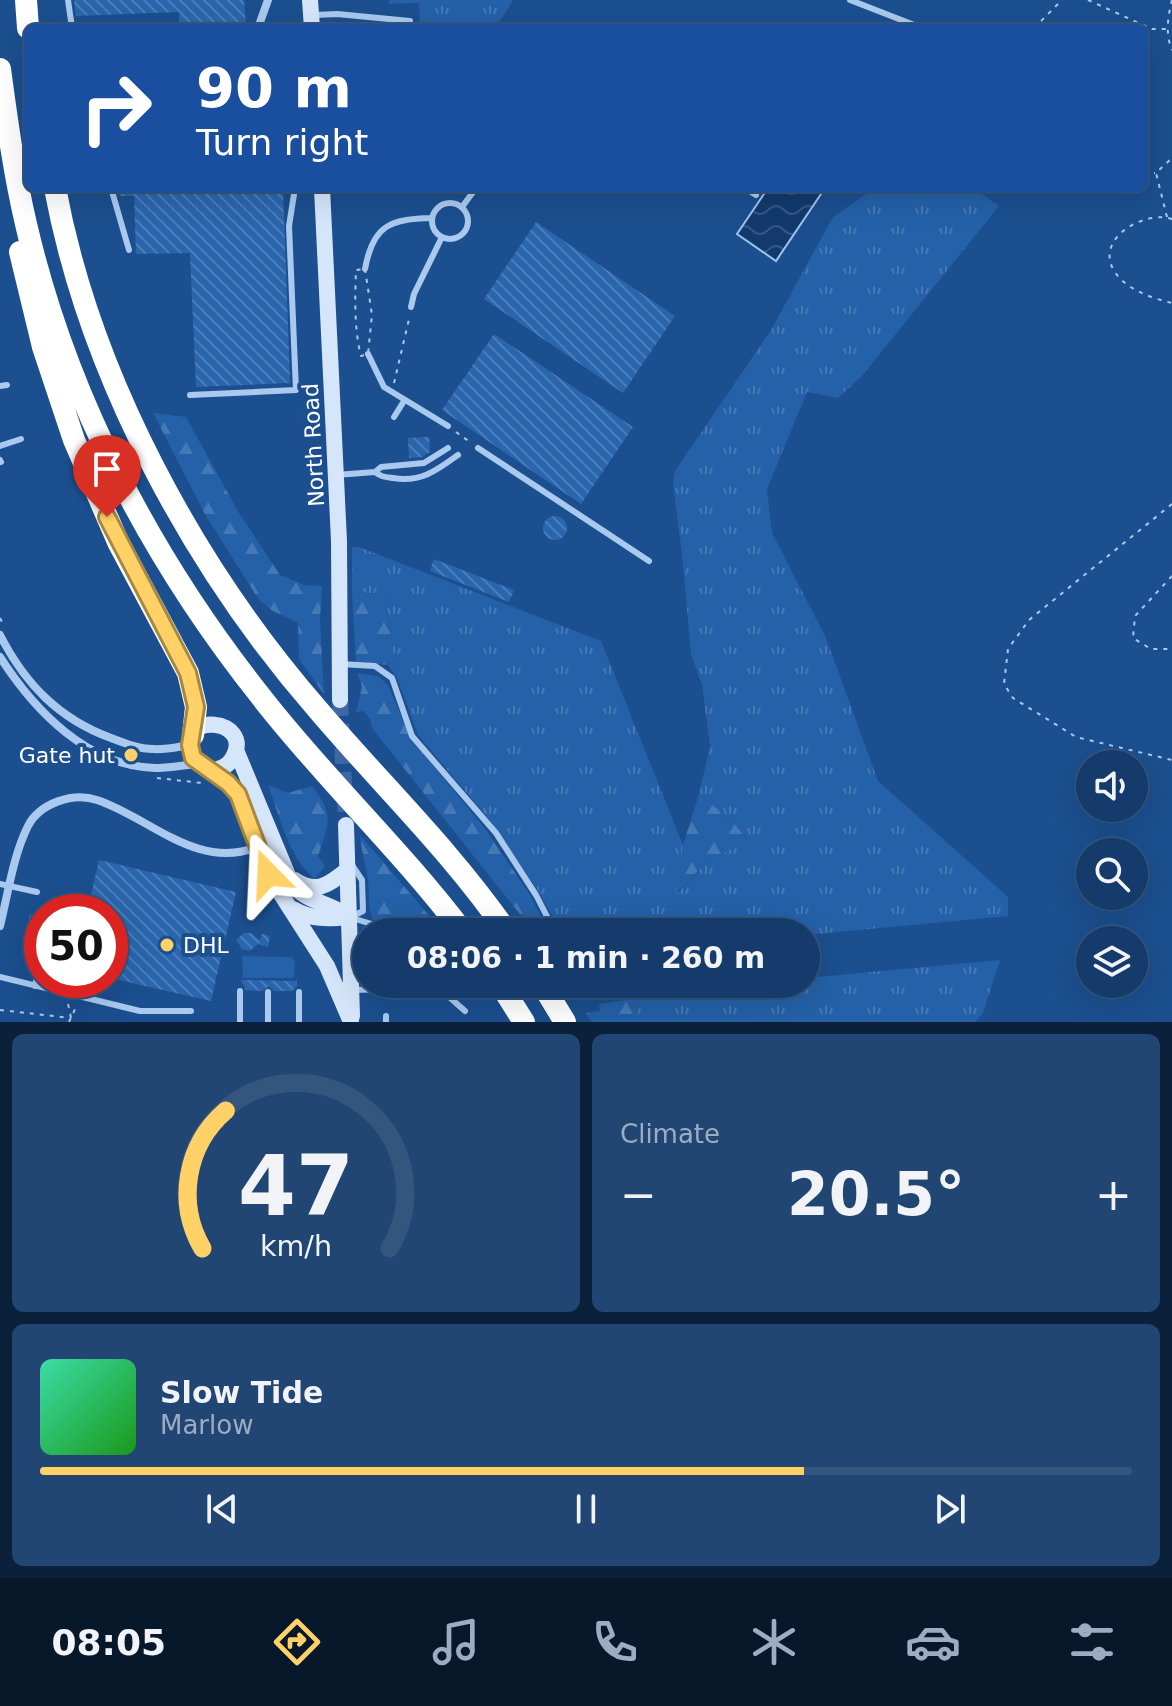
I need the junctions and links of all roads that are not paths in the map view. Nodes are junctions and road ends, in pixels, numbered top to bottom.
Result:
1 (26, 0) edge
2 (68, 0) edge
3 (268, 0) edge
4 (850, 0) edge
5 (311, 15) edge
6 (410, 21) dead end
7 (28, 24) edge
8 (71, 24) edge
9 (259, 24) edge
10 (912, 24) edge
11 (0, 69) edge
12 (0, 137) edge
13 (56, 192) edge
14 (112, 192) edge
15 (294, 192) edge
16 (322, 192) edge
17 (473, 192) edge
18 (751, 192) edge
19 (756, 195) dead end
20 (462, 207) junction
21 (432, 218) junction
22 (442, 237) junction
23 (129, 250) dead end
24 (365, 269) road end
25 (411, 307) road end
26 (368, 354) road end
27 (190, 395) dead end
28 (404, 401) junction
29 (394, 417) dead end
30 (448, 426) road end
31 (21, 439) dead end
32 (0, 446) edge
33 (448, 448) dead end
34 (478, 448) road end
35 (458, 455) dead end
36 (375, 472) junction
37 (336, 475) junction
38 (649, 561) dead end
39 (3, 632) edge
40 (0, 657) edge
41 (339, 664) junction
42 (340, 700) tunnel mouth
43 (191, 740) junction
44 (236, 750) junction
45 (204, 767) junction
46 (346, 825) tunnel mouth
47 (257, 847) junction
48 (347, 862) junction
49 (285, 872) junction
50 (0, 884) edge
51 (10, 886) junction
52 (37, 892) dead end
53 (289, 906) junction
54 (349, 917) junction
55 (352, 918) edge
56 (452, 918) edge
57 (496, 918) edge
58 (548, 918) edge
59 (0, 926) edge
60 (0, 977) edge
61 (24, 983) edge
62 (351, 990) junction
63 (240, 991) dead end
64 (268, 992) dead end
65 (299, 992) dead end
66 (88, 998) edge
67 (509, 998) edge
68 (550, 998) edge
69 (191, 1011) dead end
70 (465, 1011) dead end
71 (240, 1022) edge
72 (268, 1022) edge
73 (299, 1022) edge
74 (352, 1022) edge
75 (524, 1022) edge
76 (565, 1022) edge

1 - 7 highway
2 - 8 lane
3 - 9 street
4 - 10 lane
5 - 6 lane
11 - 56 highway
12 - 43 highway
13 - 57 highway
14 - 23 lane
15 - 27 lane
16 - 37 main road, North Road
17 - 20 lane
18 - 19 lane
20 - 21 lane
20 - 22 lane
21 - 22 lane
21 - 24 lane
22 - 25 lane
26 - 28 lane
28 - 29 lane
28 - 30 lane
31 - 32 lane
33 - 36 lane
34 - 38 lane
35 - 36 lane
36 - 37 lane
37 - 41 main road, North Road
39 - 43 street
40 - 45 street
41 - 42 main road, North Road
41 - 58 lane
43 - 44 main road
43 - 45 main road
44 - 45 main road
44 - 49 main road
45 - 47 main road
46 - 48 main road
47 - 51 street
47 - 53 main road
48 - 49 main road
48 - 54 main road
49 - 54 main road
50 - 51 lane
51 - 52 lane
51 - 59 street
53 - 54 main road
53 - 74 main road
54 - 55 lane
54 - 62 main road
60 - 61 lane
62 - 70 lane
62 - 74 main road
63 - 71 lane
64 - 72 lane
65 - 73 lane
66 - 69 lane
67 - 75 highway
68 - 76 highway

